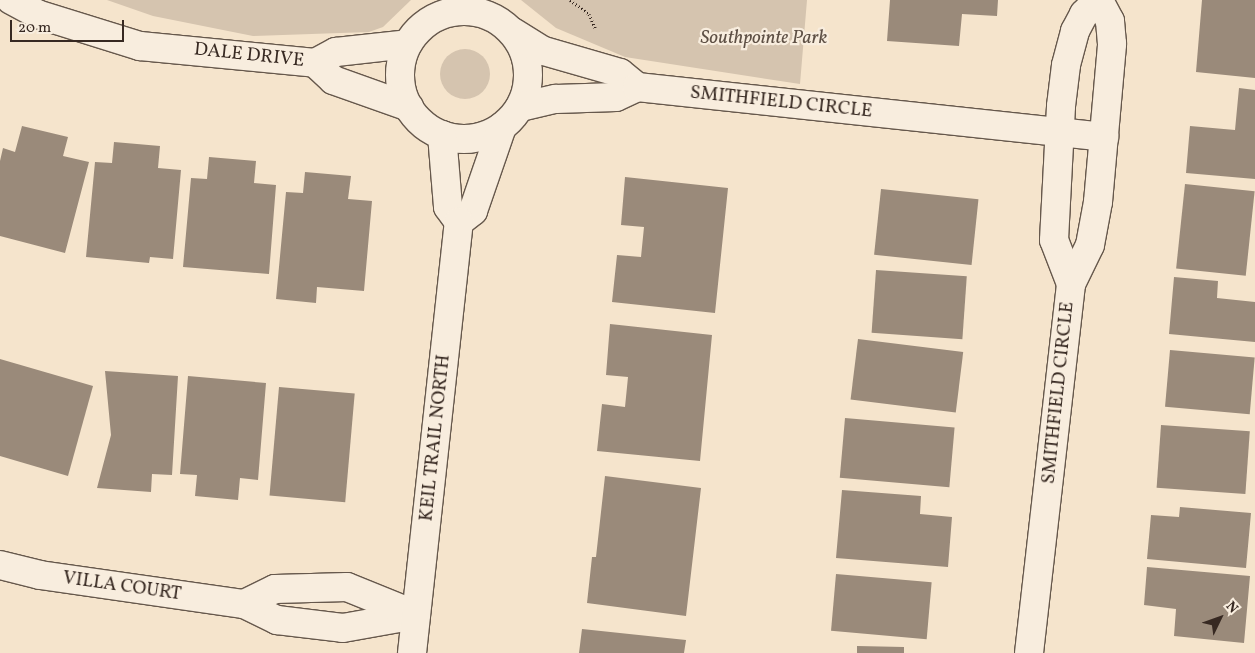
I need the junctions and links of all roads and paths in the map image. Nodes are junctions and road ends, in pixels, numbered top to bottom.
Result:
1 (11, 0) edge
2 (434, 0) edge
3 (570, 0) edge
4 (1099, 0) edge
5 (487, 8) edge
6 (511, 31) junction
7 (415, 35) junction
8 (595, 38) dead end
9 (315, 63) junction
10 (637, 87) junction
11 (409, 107) junction
12 (511, 117) junction
13 (1059, 132) junction
14 (442, 135) junction
15 (1104, 137) junction
16 (459, 222) junction
17 (1071, 284) junction
18 (0, 565) edge
19 (244, 604) junction
20 (416, 615) junction
21 (412, 653) edge
22 (1029, 653) edge

1 - 9 street, DALE DRIVE
2 - 7 street
3 - 8 path
4 - 13 street
4 - 15 street, SMITHFIELD CIRCLE
5 - 6 street
5 - 7 street
6 - 10 street
6 - 12 street
7 - 9 street, DALE DRIVE
7 - 11 street
9 - 11 street, DALE DRIVE
10 - 12 street, SMITHFIELD CIRCLE
10 - 13 street, SMITHFIELD CIRCLE
11 - 14 street
12 - 14 street
12 - 16 street
13 - 15 street, SMITHFIELD CIRCLE
13 - 17 street
14 - 16 street
15 - 17 street, SMITHFIELD CIRCLE
16 - 20 street, KEIL TRAIL NORTH
17 - 22 street, SMITHFIELD CIRCLE
18 - 19 street, VILLA COURT
19 - 20 street, VILLA COURT
19 - 20 street
20 - 21 street, KEIL TRAIL NORTH

